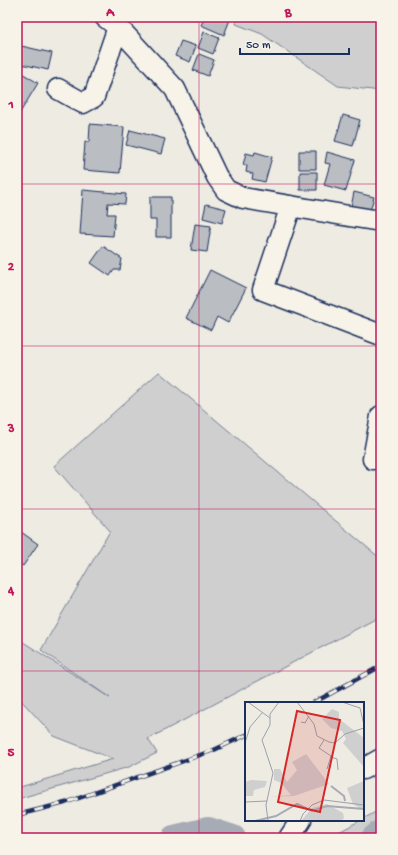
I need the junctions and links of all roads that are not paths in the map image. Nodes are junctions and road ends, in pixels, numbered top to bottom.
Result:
1 (111, 22) edge
2 (58, 89) dead end
3 (291, 206) junction
4 (381, 219) edge
5 (381, 335) edge
6 (381, 416) edge
7 (373, 459) dead end
8 (381, 759) edge
9 (364, 768) edge
10 (300, 821) edge
11 (289, 838) edge

1 - 2 street
1 - 3 street
3 - 4 street
3 - 5 street
6 - 7 street
8 - 9 street
10 - 11 street

